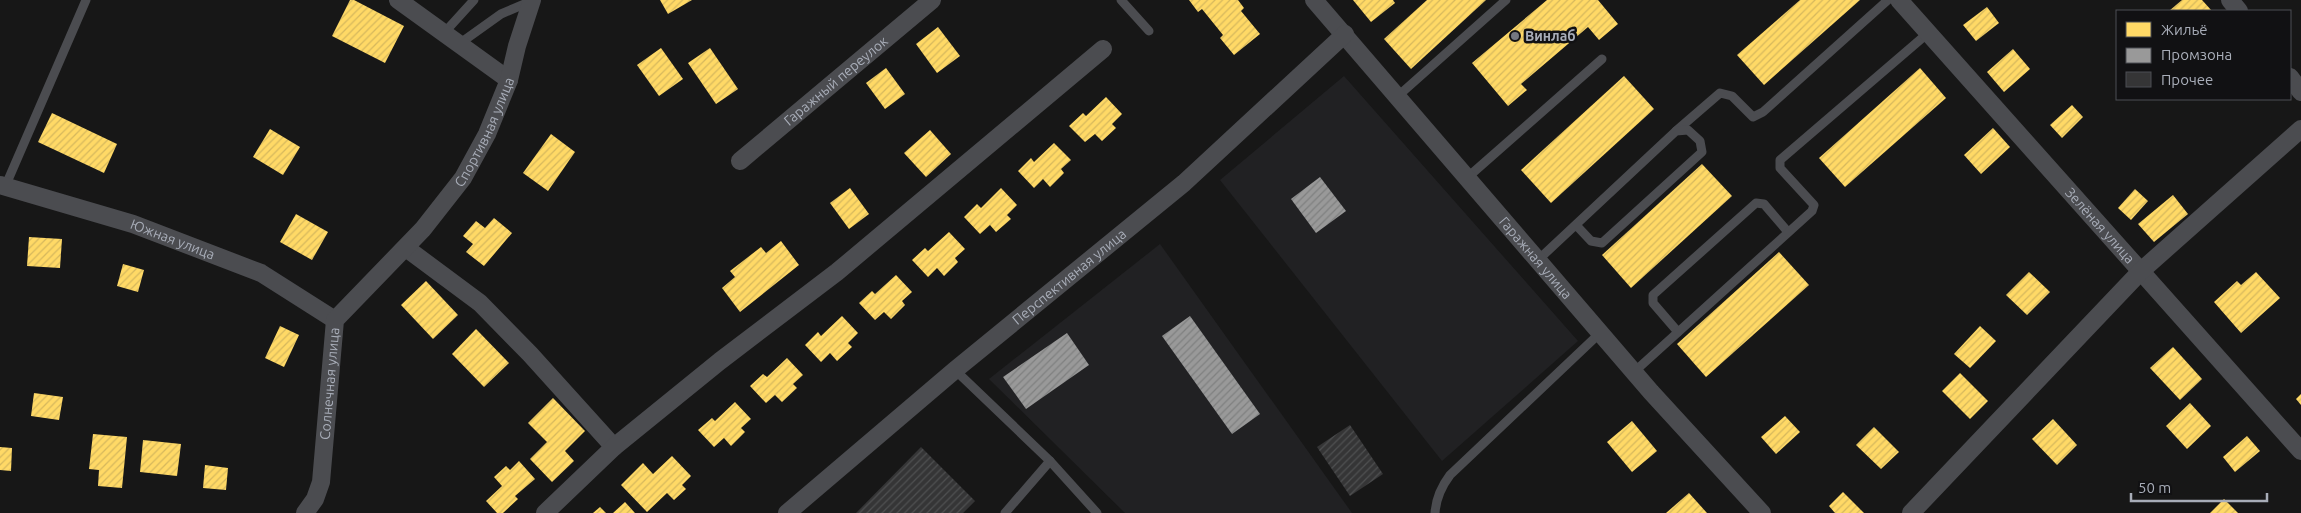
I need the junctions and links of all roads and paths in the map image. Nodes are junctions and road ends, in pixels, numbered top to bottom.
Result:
1 (86, 0) edge
2 (398, 0) edge
3 (474, 0) edge
4 (932, 0) edge
5 (1121, 0) edge
6 (1314, 0) edge
7 (1506, 0) edge
8 (1888, 0) edge
9 (1899, 0) edge
10 (2230, 0) edge
11 (530, 1) edge
12 (2238, 10) edge
13 (1149, 31) dead end
14 (444, 33) junction
15 (1928, 33) junction
16 (1345, 34) junction
17 (459, 44) junction
18 (1103, 49) dead end
19 (1602, 59) dead end
20 (2291, 78) edge
21 (509, 80) junction
22 (2301, 92) edge
23 (1398, 96) junction
24 (2301, 129) edge
25 (1676, 131) junction
26 (740, 161) dead end
27 (1468, 177) junction
28 (2, 186) edge
29 (1576, 224) junction
30 (1788, 232) junction
31 (406, 248) junction
32 (1538, 260) junction
33 (2141, 271) junction
34 (335, 320) junction
35 (1678, 332) junction
36 (1600, 333) junction
37 (955, 370) junction
38 (1634, 372) junction
39 (614, 447) junction
40 (2301, 450) edge
41 (1050, 461) junction
42 (305, 513) edge
43 (546, 513) edge
44 (787, 513) edge
45 (1005, 513) edge
46 (1096, 513) edge
47 (1435, 513) edge
48 (1762, 513) edge
49 (1911, 513) edge

1 - 28 lane
2 - 14 street
3 - 14 lane
4 - 26 street, Гаражный переулок
5 - 13 lane
6 - 16 street, Гаражная улица
7 - 23 lane
8 - 25 lane
9 - 15 street, Зелёная улица
10 - 12 street
11 - 17 lane
11 - 21 street, Спортивная улица
14 - 17 street
15 - 30 lane
15 - 33 street, Зелёная улица
16 - 23 street, Гаражная улица
16 - 37 street, Перспективная улица
17 - 21 street
18 - 39 street
19 - 27 lane
20 - 22 street
21 - 31 street, Спортивная улица
23 - 27 street, Гаражная улица
24 - 33 street
25 - 29 lane
25 - 29 lane
27 - 32 street, Гаражная улица
28 - 34 street, Южная улица
29 - 32 lane
30 - 35 lane
30 - 35 lane
31 - 34 street, Солнечная улица
31 - 39 street
32 - 36 street, Гаражная улица
33 - 40 street, Зелёная улица
33 - 49 street
34 - 42 street, Солнечная улица
35 - 38 lane
36 - 38 street, Гаражная улица
36 - 47 lane
37 - 41 lane
37 - 44 street, Перспективная улица
38 - 48 street, Гаражная улица
39 - 43 street
41 - 45 lane
41 - 46 lane

